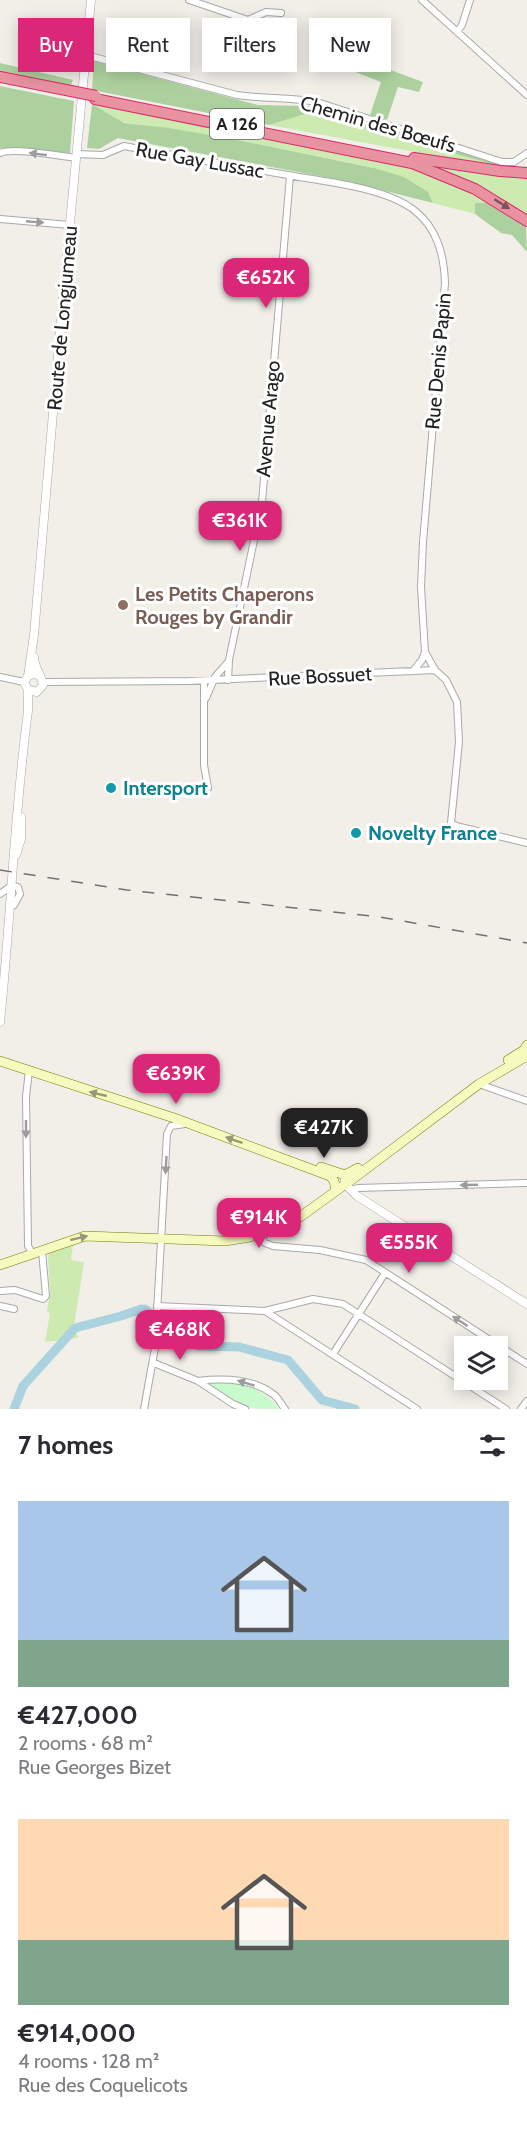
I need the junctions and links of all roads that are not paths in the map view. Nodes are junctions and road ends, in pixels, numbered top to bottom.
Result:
1 (91, 0) edge
2 (189, 0) edge
3 (422, 0) edge
4 (470, 0) edge
5 (281, 13) dead end
6 (89, 18) edge
7 (457, 32) junction
8 (94, 57) edge
9 (84, 72) edge
10 (0, 79) edge
11 (527, 95) edge
12 (96, 98) junction
13 (0, 153) edge
14 (527, 153) edge
15 (76, 156) junction
16 (527, 173) edge
17 (290, 176) junction
18 (0, 219) edge
19 (527, 221) edge
20 (70, 225) junction
21 (34, 635) junction
22 (425, 652) junction
23 (229, 660) junction
24 (435, 670) junction
25 (413, 671) junction
26 (0, 677) edge
27 (42, 679) junction
28 (213, 680) junction
29 (228, 680) junction
30 (204, 681) junction
31 (26, 683) junction
32 (37, 692) junction
33 (205, 701) junction
34 (28, 711) junction
35 (208, 788) dead end
36 (527, 843) edge
37 (13, 881) junction
38 (0, 894) edge
39 (0, 1023) edge
40 (527, 1045) edge
41 (527, 1056) edge
42 (0, 1061) edge
43 (29, 1071) junction
44 (479, 1084) junction
45 (527, 1101) edge
46 (189, 1124) junction
47 (279, 1156) junction
48 (347, 1183) junction
49 (527, 1183) edge
50 (336, 1190) junction
51 (261, 1235) junction
52 (161, 1239) junction
53 (40, 1256) junction
54 (0, 1266) edge
55 (385, 1273) junction
56 (0, 1291) edge
57 (527, 1304) edge
58 (0, 1306) edge
59 (157, 1306) junction
60 (14, 1309) dead end
61 (265, 1311) junction
62 (360, 1314) junction
63 (333, 1354) junction
64 (154, 1363) junction
65 (527, 1364) edge
66 (198, 1381) junction
67 (527, 1401) edge
68 (144, 1409) edge
69 (245, 1409) edge
70 (285, 1409) edge
71 (417, 1409) edge
72 (506, 1409) edge
73 (521, 1409) edge

1 - 6 street, Route de Longjumeau
2 - 5 street
3 - 7 street
4 - 7 street
7 - 11 street
8 - 14 street, Chemin des Bœufs
9 - 15 street, Route de Longjumeau
10 - 12 highway, A 126, bridge
12 - 16 highway, A 126
12 -> 19 highway, A 126
15 -> 13 street, Rue Gay Lussac
15 - 17 street, Rue Gay Lussac
15 - 20 street, Route de Longjumeau
17 - 22 street, Rue Denis Papin
17 - 23 street, Avenue Arago
18 -> 20 street
20 - 21 street, Route de Longjumeau
21 - 27 street, Route de Longjumeau
21 - 31 street, Route de Longjumeau
22 - 24 street, Rue Denis Papin
22 - 25 street
23 - 28 street, Avenue Arago
23 - 29 street, Avenue Arago
24 - 25 street, Rue Bossuet
24 - 36 street, Rue Denis Papin
25 - 29 street, Rue Bossuet
26 - 31 street
27 - 30 street, Rue Bossuet
27 - 31 street
27 - 32 street
28 - 29 street, Rue Bossuet
28 - 30 street, Rue Bossuet
28 - 33 street, Avenue Arago
30 - 33 street
31 - 32 street
31 - 34 street, Route de Longjumeau
32 - 34 street
33 - 35 street
34 - 37 street
37 - 38 street
37 - 39 street
40 - 48 main road
41 - 44 main road
42 - 43 main road
46 -> 43 main road
43 -> 53 street
44 - 45 street
44 - 48 main road
47 -> 46 main road
46 -> 52 street
47 - 48 main road
47 - 50 main road
49 -> 48 street
48 - 50 main road
48 - 57 street
50 - 51 main road
51 - 52 main road
51 - 55 street
53 -> 52 main road
52 - 59 street
53 - 54 main road
53 - 56 street
55 - 62 street
65 -> 55 street
58 - 60 street
59 - 61 street
59 - 64 street
61 - 62 street
61 - 63 street
62 - 63 street
62 - 72 street
63 - 71 street
64 - 66 street
64 - 68 street
66 - 69 street
70 -> 66 street
67 - 73 street

